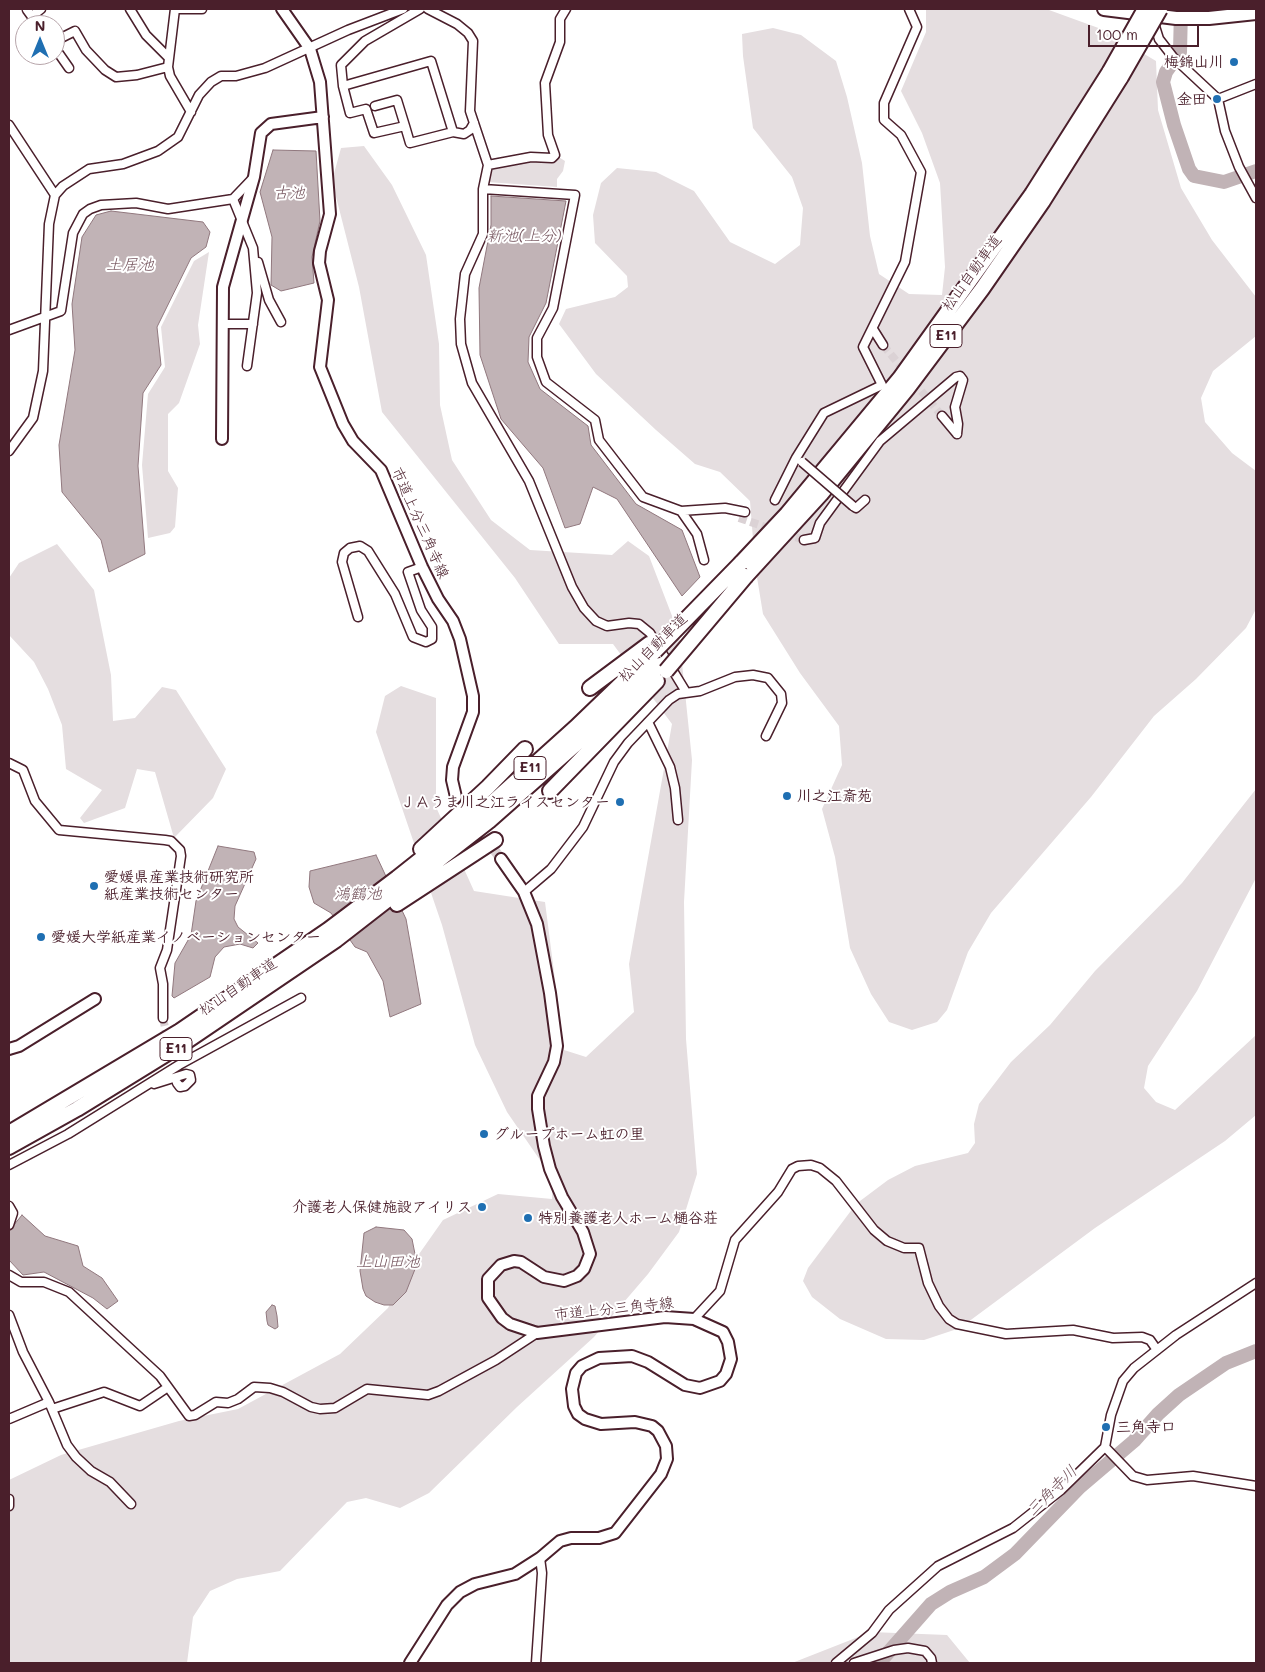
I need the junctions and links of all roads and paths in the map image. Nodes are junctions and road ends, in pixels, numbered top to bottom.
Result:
1 (41, 9) edge
2 (130, 9) edge
3 (175, 9) edge
4 (202, 9) edge
5 (282, 9) edge
6 (403, 9) edge
7 (420, 9) edge
8 (428, 9) edge
9 (566, 9) edge
10 (909, 9) edge
11 (1104, 9) edge
12 (1152, 11) edge
13 (29, 13) edge
14 (1256, 13) edge
15 (65, 36) edge
16 (310, 49) junction
17 (168, 57) junction
18 (65, 62) edge
19 (168, 67) junction
20 (69, 68) dead end
21 (1115, 74) junction
22 (1256, 84) edge
23 (343, 86) junction
24 (1218, 99) junction
25 (380, 102) dead end
26 (191, 112) junction
27 (323, 117) junction
28 (474, 123) junction
29 (9, 125) edge
30 (404, 126) junction
31 (453, 132) junction
32 (488, 165) junction
33 (254, 177) junction
34 (484, 190) junction
35 (55, 195) junction
36 (1256, 198) edge
37 (233, 199) junction
38 (242, 220) junction
39 (253, 248) junction
40 (45, 317) junction
41 (281, 322) dead end
42 (222, 324) junction
43 (253, 324) junction
44 (873, 329) junction
45 (9, 330) edge
46 (883, 345) tunnel mouth
47 (247, 366) dead end
48 (942, 416) tunnel mouth
49 (222, 439) dead end
50 (9, 451) edge
51 (799, 460) junction
52 (775, 500) dead end
53 (865, 500) dead end
54 (681, 511) junction
55 (742, 515) tunnel mouth
56 (804, 540) dead end
57 (704, 560) dead end
58 (741, 566) junction
59 (422, 567) junction
60 (358, 617) dead end
61 (652, 648) junction
62 (663, 668) junction
63 (590, 688) dead end
64 (686, 692) junction
65 (648, 722) junction
66 (766, 736) dead end
67 (525, 749) dead end
68 (9, 763) edge
69 (550, 791) dead end
70 (456, 798) dead end
71 (678, 820) dead end
72 (495, 840) dead end
73 (501, 859) tunnel mouth
74 (400, 885) junction
75 (524, 892) junction
76 (332, 935) junction
77 (301, 998) dead end
78 (95, 999) dead end
79 (162, 1018) tunnel mouth
80 (9, 1048) edge
81 (177, 1083) dead end
82 (142, 1087) junction
83 (9, 1133) edge
84 (9, 1147) edge
85 (9, 1165) edge
86 (9, 1206) edge
87 (9, 1225) edge
88 (9, 1275) edge
89 (1256, 1283) edge
90 (9, 1315) edge
91 (694, 1319) junction
92 (537, 1333) junction
93 (1158, 1350) junction
94 (168, 1387) junction
95 (51, 1406) junction
96 (9, 1418) edge
97 (1105, 1448) junction
98 (1256, 1486) edge
99 (9, 1499) edge
100 (131, 1504) dead end
101 (9, 1506) edge
102 (540, 1558) junction
103 (410, 1663) edge
104 (536, 1663) edge
105 (836, 1663) edge
106 (854, 1663) edge
107 (932, 1663) edge

1 - 13 street
2 - 17 street
3 - 4 street
3 - 17 street
5 - 16 street, 市道上分三角寺線
6 - 16 street
7 - 23 street
8 - 28 street
9 - 32 street
10 - 44 street
11 - 12 highway
12 - 14 highway
12 - 21 highway, 松山自動車道 / E11, bridge
12 - 24 street
15 - 19 street
16 - 26 street
16 - 27 street, 市道上分三角寺線
17 - 19 street
18 - 20 street
19 - 26 street
21 - 58 highway, 松山自動車道 / E11
21 - 58 highway, 松山自動車道 / E11
22 - 24 street
23 - 30 street
23 - 31 street
24 - 36 street
25 - 30 street
26 - 35 street
27 - 33 street
27 - 59 street, 市道上分三角寺線
28 - 31 street
28 - 32 street
29 - 35 street
30 - 31 street
32 - 34 street
33 - 37 street
33 - 38 street
34 - 54 street
34 - 64 street
35 - 40 street
37 - 38 street
37 - 40 street
38 - 39 street
38 - 42 street
39 - 41 street
39 - 43 street
40 - 45 street
40 - 50 street
42 - 43 street
42 - 49 street
43 - 47 street
44 - 46 street
44 - 51 street
48 - 56 street
51 - 52 street
51 - 53 street, bridge
54 - 55 street
54 - 57 street
58 - 61 highway
58 - 62 highway, bridge
59 - 60 street
59 - 70 street, 市道上分三角寺線
61 - 63 highway
61 - 74 highway, 松山自動車道 / E11
62 - 69 highway
62 - 74 highway, 松山自動車道 / E11
64 - 65 street
64 - 66 street
65 - 71 street
65 - 75 street
67 - 74 highway
68 - 79 street
72 - 74 highway
73 - 75 street, 市道上分三角寺線
74 - 76 highway
74 - 76 highway, 松山自動車道 / E11
75 - 92 street, 市道上分三角寺線
76 - 83 highway, 松山自動車道 / E11
76 - 84 highway, 松山自動車道 / E11
77 - 82 street
78 - 80 street
81 - 82 street
82 - 85 street
86 - 87 street
88 - 94 street
89 - 93 street
90 - 95 street
91 - 92 street, 市道上分三角寺線
91 - 93 street
91 - 102 street, 市道上分三角寺線
92 - 94 street
93 - 97 street
94 - 95 street
95 - 96 street
95 - 100 street
97 - 98 street
97 - 105 street
99 - 101 street
102 - 103 street, 市道上分三角寺線
102 - 104 street
106 - 107 street

